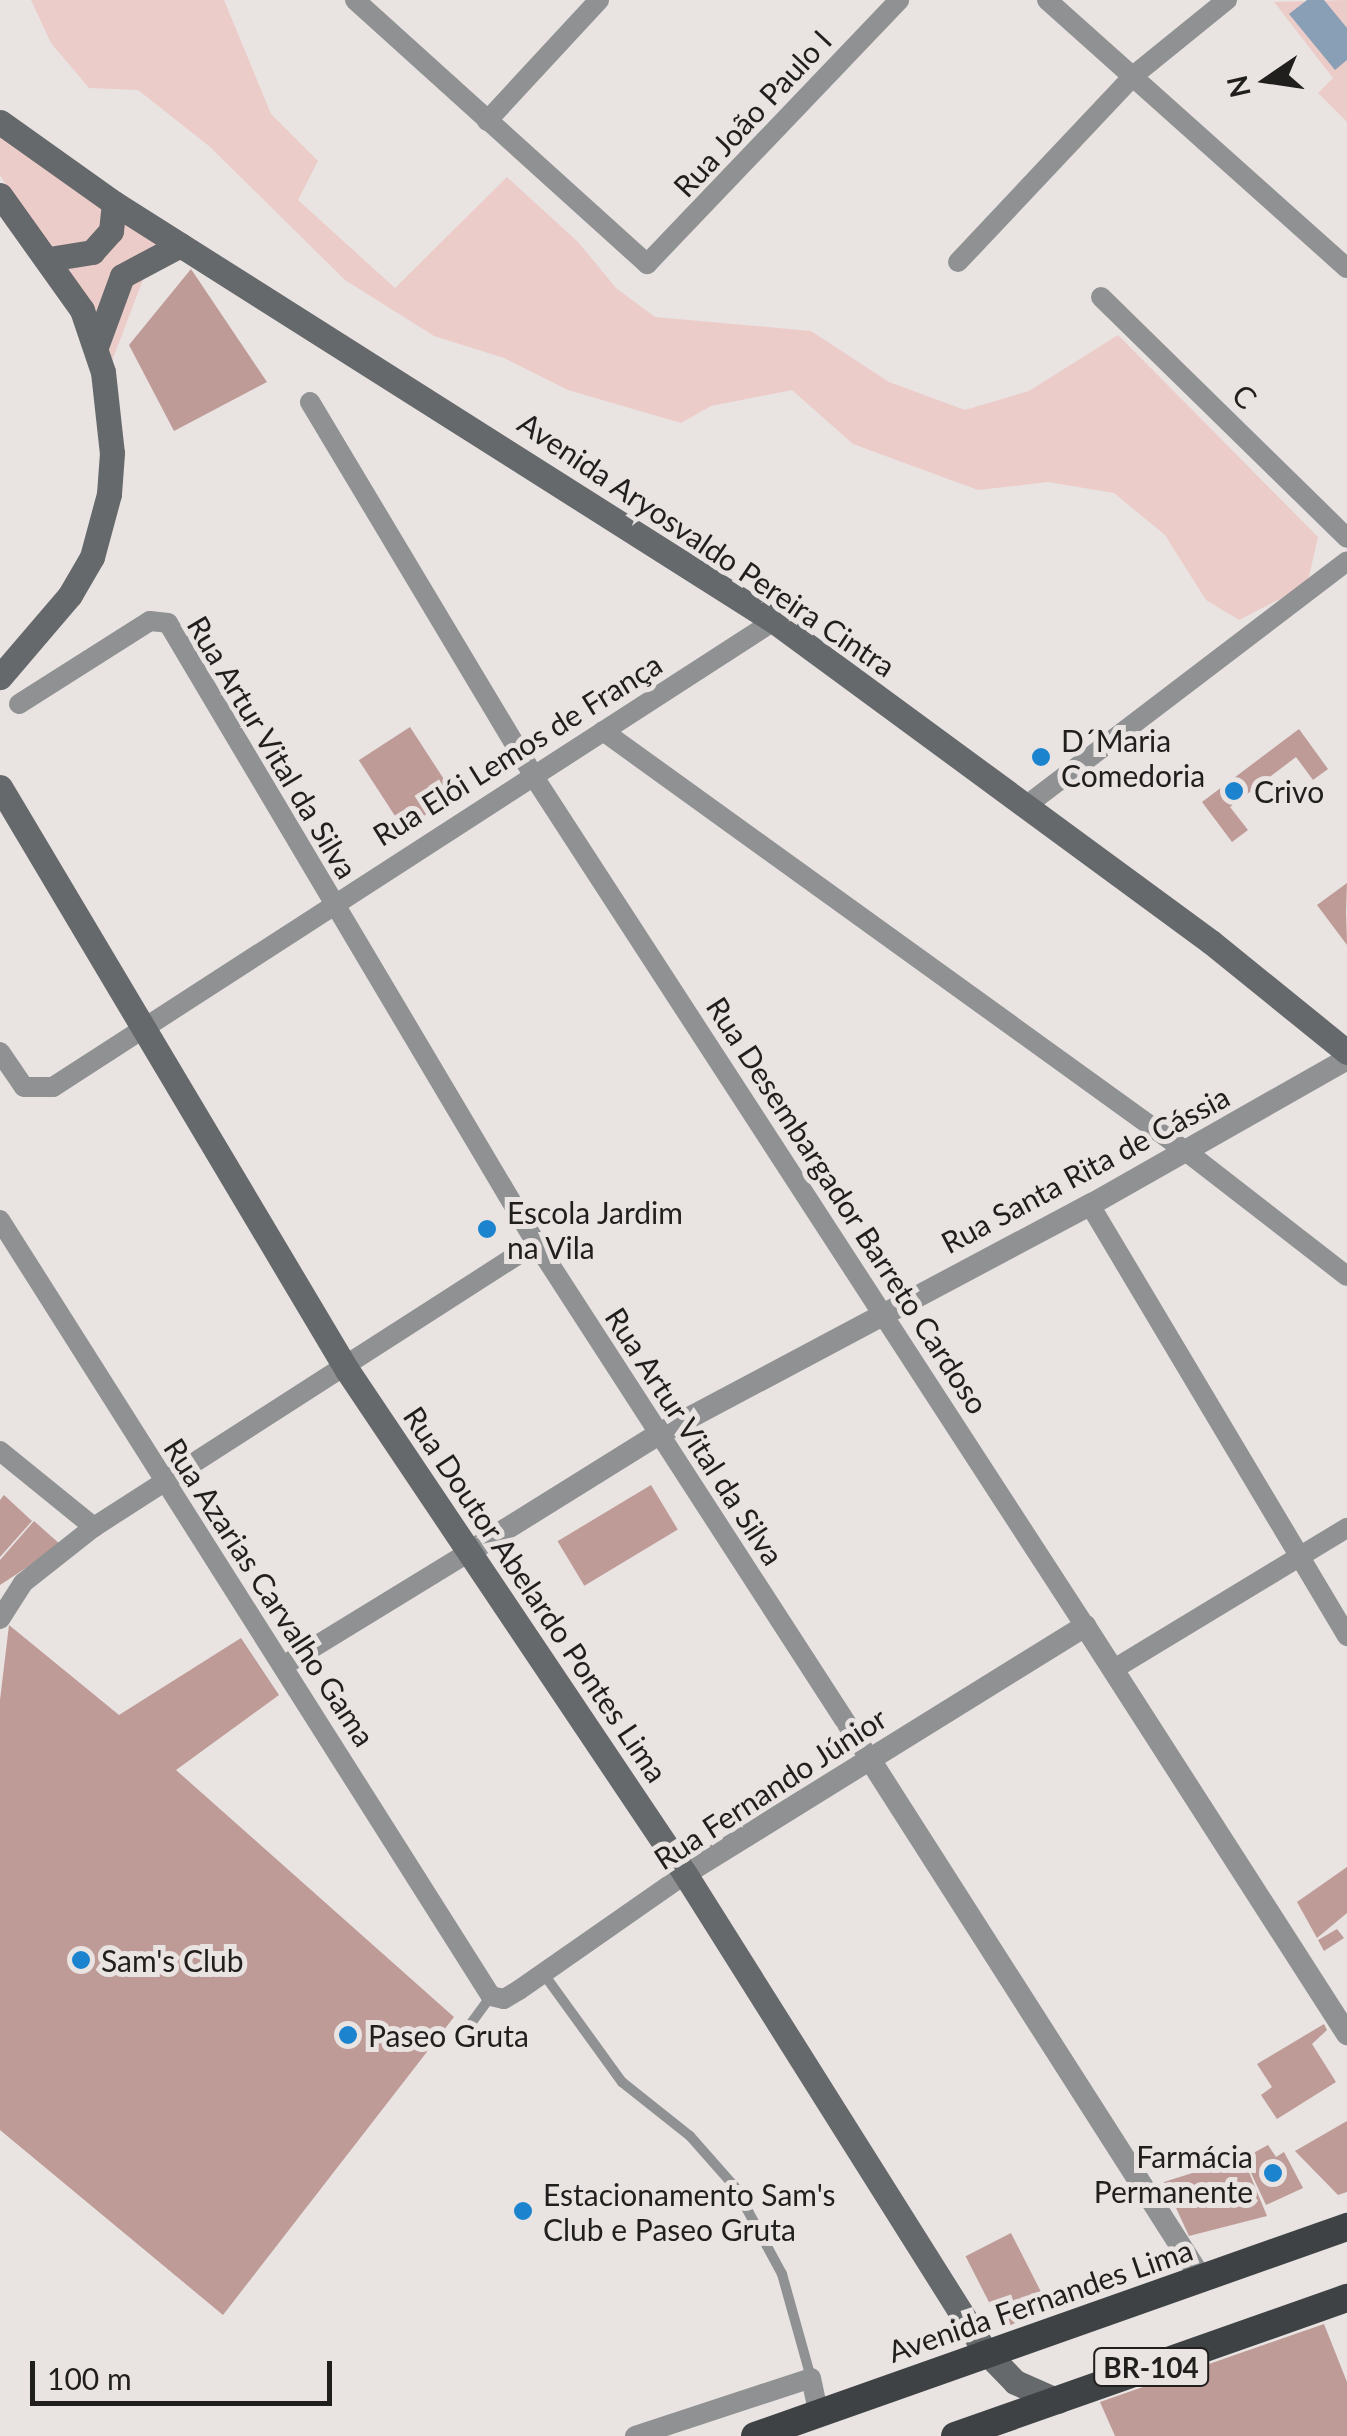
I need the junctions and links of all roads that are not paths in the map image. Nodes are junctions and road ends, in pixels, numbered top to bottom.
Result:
1 (356, 0) edge
2 (600, 0) edge
3 (899, 0) edge
4 (1047, 0) edge
5 (1227, 0) edge
6 (1133, 76) junction
7 (488, 121) junction
8 (3, 124) edge
9 (0, 195) edge
10 (114, 202) junction
11 (180, 245) junction
12 (49, 259) junction
13 (958, 262) dead end
14 (1347, 268) edge
15 (1101, 297) dead end
16 (97, 346) junction
17 (310, 402) dead end
18 (1347, 538) edge
19 (1347, 561) edge
20 (774, 621) junction
21 (0, 677) edge
22 (19, 704) dead end
23 (603, 731) junction
24 (534, 777) junction
25 (0, 787) edge
26 (1027, 804) junction
27 (330, 902) junction
28 (139, 1028) junction
29 (0, 1052) edge
30 (1347, 1055) edge
31 (1187, 1152) junction
32 (1090, 1205) junction
33 (0, 1220) edge
34 (536, 1242) junction
35 (1347, 1276) edge
36 (881, 1310) junction
37 (347, 1370) junction
38 (657, 1435) junction
39 (0, 1450) edge
40 (165, 1483) junction
41 (94, 1527) junction
42 (1347, 1528) edge
43 (466, 1554) junction
44 (1296, 1558) junction
45 (0, 1620) edge
46 (1085, 1626) junction
47 (1347, 1636) edge
48 (283, 1666) junction
49 (1114, 1669) junction
50 (869, 1758) junction
51 (685, 1874) junction
52 (543, 1973) junction
53 (491, 1996) junction
54 (1347, 2034) edge
55 (461, 2037) dead end
56 (1347, 2227) edge
57 (1201, 2278) junction
58 (1346, 2301) edge
59 (985, 2351) junction
60 (811, 2378) junction
61 (1058, 2401) junction
62 (821, 2424) edge
63 (635, 2436) edge
64 (754, 2436) edge
65 (955, 2436) edge

1 - 7 street
2 - 7 street
3 - 7 street, Rua João Paulo I
4 - 6 street
5 - 6 street
6 - 13 street
6 - 14 street
8 - 10 main road, Avenida Aryosvaldo Pereira Cintra
9 - 12 main road
10 - 11 main road, Avenida Aryosvaldo Pereira Cintra
10 - 12 main road
11 - 16 main road
11 - 20 main road, Avenida Aryosvaldo Pereira Cintra
12 - 16 main road
15 - 18 street, C
16 - 21 main road
17 - 24 street, Rua Desembargador Barreto Cardoso
19 - 26 street
20 - 23 street, Rua Elói Lemos de França
20 - 26 main road, Avenida Aryosvaldo Pereira Cintra
22 - 27 street, Rua Artur Vital da Silva
23 - 24 street, Rua Elói Lemos de França
23 - 31 street
24 - 27 street, Rua Elói Lemos de França
24 - 36 street, Rua Desembargador Barreto Cardoso
25 - 28 main road, Rua Doutor Abelardo Pontes Lima
26 - 30 main road, Avenida Aryosvaldo Pereira Cintra
27 - 28 street, Rua Elói Lemos de França
27 - 34 street, Rua Artur Vital da Silva
28 - 29 street, Rua Elói Lemos de França
28 - 37 main road, Rua Doutor Abelardo Pontes Lima
30 - 31 street, Rua Santa Rita de Cássia
31 - 32 street, Rua Santa Rita de Cássia
31 - 35 street
32 - 36 street, Rua Santa Rita de Cássia
32 - 44 street
33 - 40 street, Rua Azarias Carvalho Gama
34 - 37 street
34 - 38 street, Rua Artur Vital da Silva
36 - 38 street, Rua Santa Rita de Cássia
36 - 46 street, Rua Desembargador Barreto Cardoso
37 - 40 street
37 - 43 main road, Rua Doutor Abelardo Pontes Lima
38 - 43 street, Rua Santa Rita de Cássia
38 - 50 street, Rua Artur Vital da Silva
39 - 41 street
40 - 41 street
40 - 48 street, Rua Azarias Carvalho Gama
41 - 45 street
42 - 44 street
43 - 48 street, Rua Santa Rita de Cássia
43 - 51 main road, Rua Doutor Abelardo Pontes Lima
44 - 47 street
44 - 49 street
46 - 49 street, Rua Desembargador Barreto Cardoso
46 - 50 street, Rua Fernando Júnior
48 - 53 street, Rua Azarias Carvalho Gama
49 - 54 street, Rua Desembargador Barreto Cardoso
50 - 51 street, Rua Fernando Júnior
50 - 57 street, Rua Artur Vital da Silva
51 - 52 street, Rua Fernando Júnior
51 - 59 main road, Rua Doutor Abelardo Pontes Lima
52 - 53 street, Rua Fernando Júnior
52 - 60 lane
53 - 55 lane
56 - 57 highway, Avenida Fernandes Lima / BR-104
57 - 59 highway, Avenida Fernandes Lima / BR-104
58 - 61 highway, BR-104
59 - 61 main road, Rua Doutor Abelardo Pontes Lima
59 - 62 highway, Avenida Fernandes Lima / BR-104
60 - 62 street
60 - 63 street
61 - 65 highway, BR-104
62 - 64 highway, Avenida Fernandes Lima / BR-104

